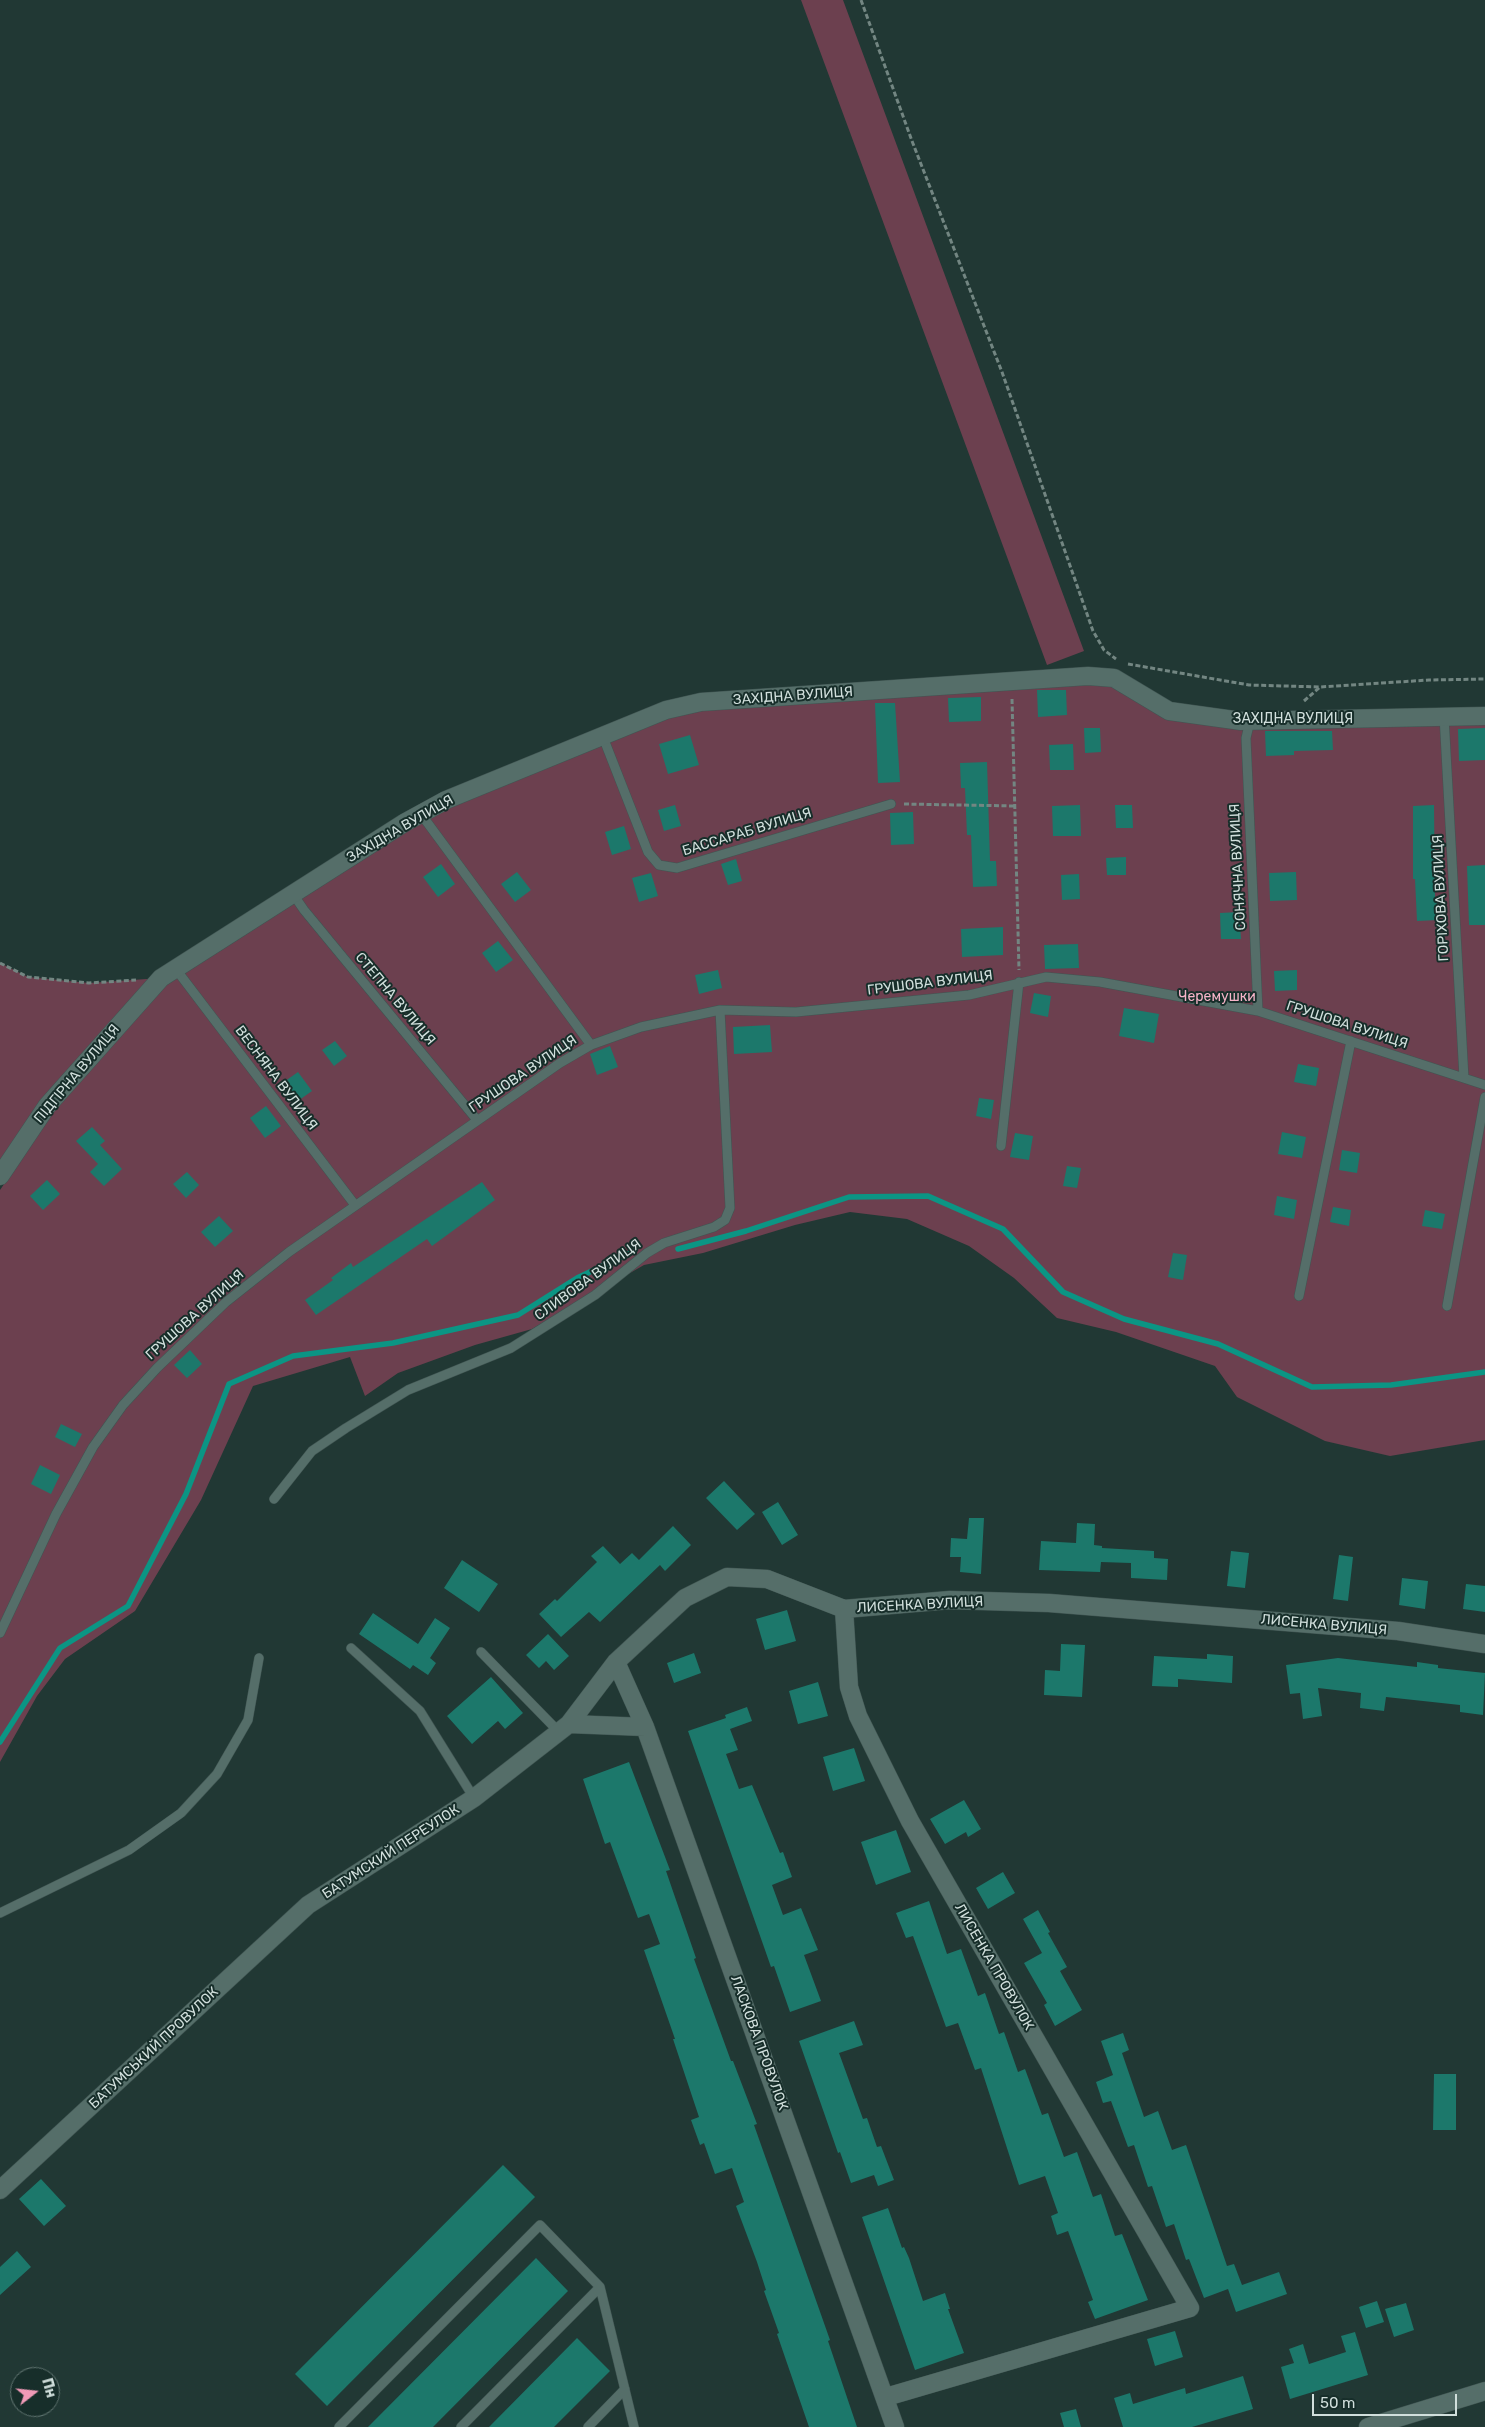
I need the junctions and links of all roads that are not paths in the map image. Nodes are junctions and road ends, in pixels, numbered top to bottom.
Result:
1 (1444, 716) junction
2 (1485, 716) edge
3 (1250, 721) junction
4 (604, 737) junction
5 (891, 804) road end
6 (421, 814) junction
7 (293, 894) junction
8 (168, 973) junction
9 (1019, 982) junction
10 (720, 1010) junction
11 (1258, 1011) junction
12 (1351, 1041) junction
13 (591, 1045) junction
14 (1464, 1078) junction
15 (1485, 1085) edge
16 (1485, 1097) edge
17 (477, 1120) junction
18 (1001, 1146) dead end
19 (0, 1176) edge
20 (355, 1205) junction
21 (1299, 1296) dead end
22 (1447, 1306) dead end
23 (274, 1499) dead end
24 (844, 1609) junction
25 (0, 1634) edge
26 (1485, 1644) edge
27 (352, 1648) dead end
28 (481, 1652) dead end
29 (259, 1658) dead end
30 (616, 1662) junction
31 (645, 1727) junction
32 (564, 1728) junction
33 (474, 1798) junction
34 (308, 1905) joint
35 (0, 1913) edge
36 (0, 2190) edge
37 (600, 2287) junction
38 (625, 2389) junction
39 (1485, 2391) edge
40 (886, 2397) junction
41 (339, 2427) edge
42 (461, 2427) edge
43 (588, 2427) edge
44 (634, 2427) edge
45 (895, 2427) edge
46 (1368, 2427) edge

1 - 2 street, ЗАХІДНА ВУЛИЦЯ
1 - 3 street, ЗАХІДНА ВУЛИЦЯ
1 - 14 lane, ГОРІХОВА ВУЛИЦЯ
3 - 4 street, ЗАХІДНА ВУЛИЦЯ
3 - 11 lane, СОНЯЧНА ВУЛИЦЯ
4 - 5 lane, БАССАРАБ ВУЛИЦЯ
4 - 6 street, ЗАХІДНА ВУЛИЦЯ
6 - 7 street, ЗАХІДНА ВУЛИЦЯ
6 - 13 lane
7 - 8 street, ЗАХІДНА ВУЛИЦЯ
7 - 17 lane, СТЕПНА ВУЛИЦЯ
8 - 19 street, ПІДГІРНА ВУЛИЦЯ
8 - 20 lane, ВЕСНЯНА ВУЛИЦЯ
9 - 10 lane, ГРУШОВА ВУЛИЦЯ
9 - 11 lane, ГРУШОВА ВУЛИЦЯ
9 - 18 lane
10 - 13 lane, ГРУШОВА ВУЛИЦЯ
10 - 23 lane, СЛИВОВА ВУЛИЦЯ
11 - 12 lane, ГРУШОВА ВУЛИЦЯ
12 - 14 lane, ГРУШОВА ВУЛИЦЯ
12 - 21 lane
13 - 17 lane, ГРУШОВА ВУЛИЦЯ
14 - 15 lane, ГРУШОВА ВУЛИЦЯ
16 - 22 lane
17 - 20 lane, ГРУШОВА ВУЛИЦЯ
20 - 25 lane, ГРУШОВА ВУЛИЦЯ
24 - 26 street, ЛИСЕНКА ВУЛИЦЯ
24 - 30 street, ЛИСЕНКА ВУЛИЦЯ
24 - 40 street, ЛИСЕНКА ПРОВУЛОК
27 - 33 lane
28 - 32 lane
29 - 35 lane
30 - 31 street, ЛАСКОВА ПРОВУЛОК
30 - 32 street, ЛИСЕНКА ВУЛИЦЯ
31 - 32 street
31 - 40 street, ЛАСКОВА ПРОВУЛОК
32 - 33 street, ЛИСЕНКА ВУЛИЦЯ
33 - 34 street, БАТУМСКИЙ ПЕРЕУЛОК
34 - 36 street, БАТУМСЬКИЙ ПРОВУЛОК
37 - 38 lane
37 - 41 lane
37 - 42 lane
38 - 43 lane
38 - 44 lane
39 - 46 street
40 - 45 street, ЛАСКОВА ПРОВУЛОК

